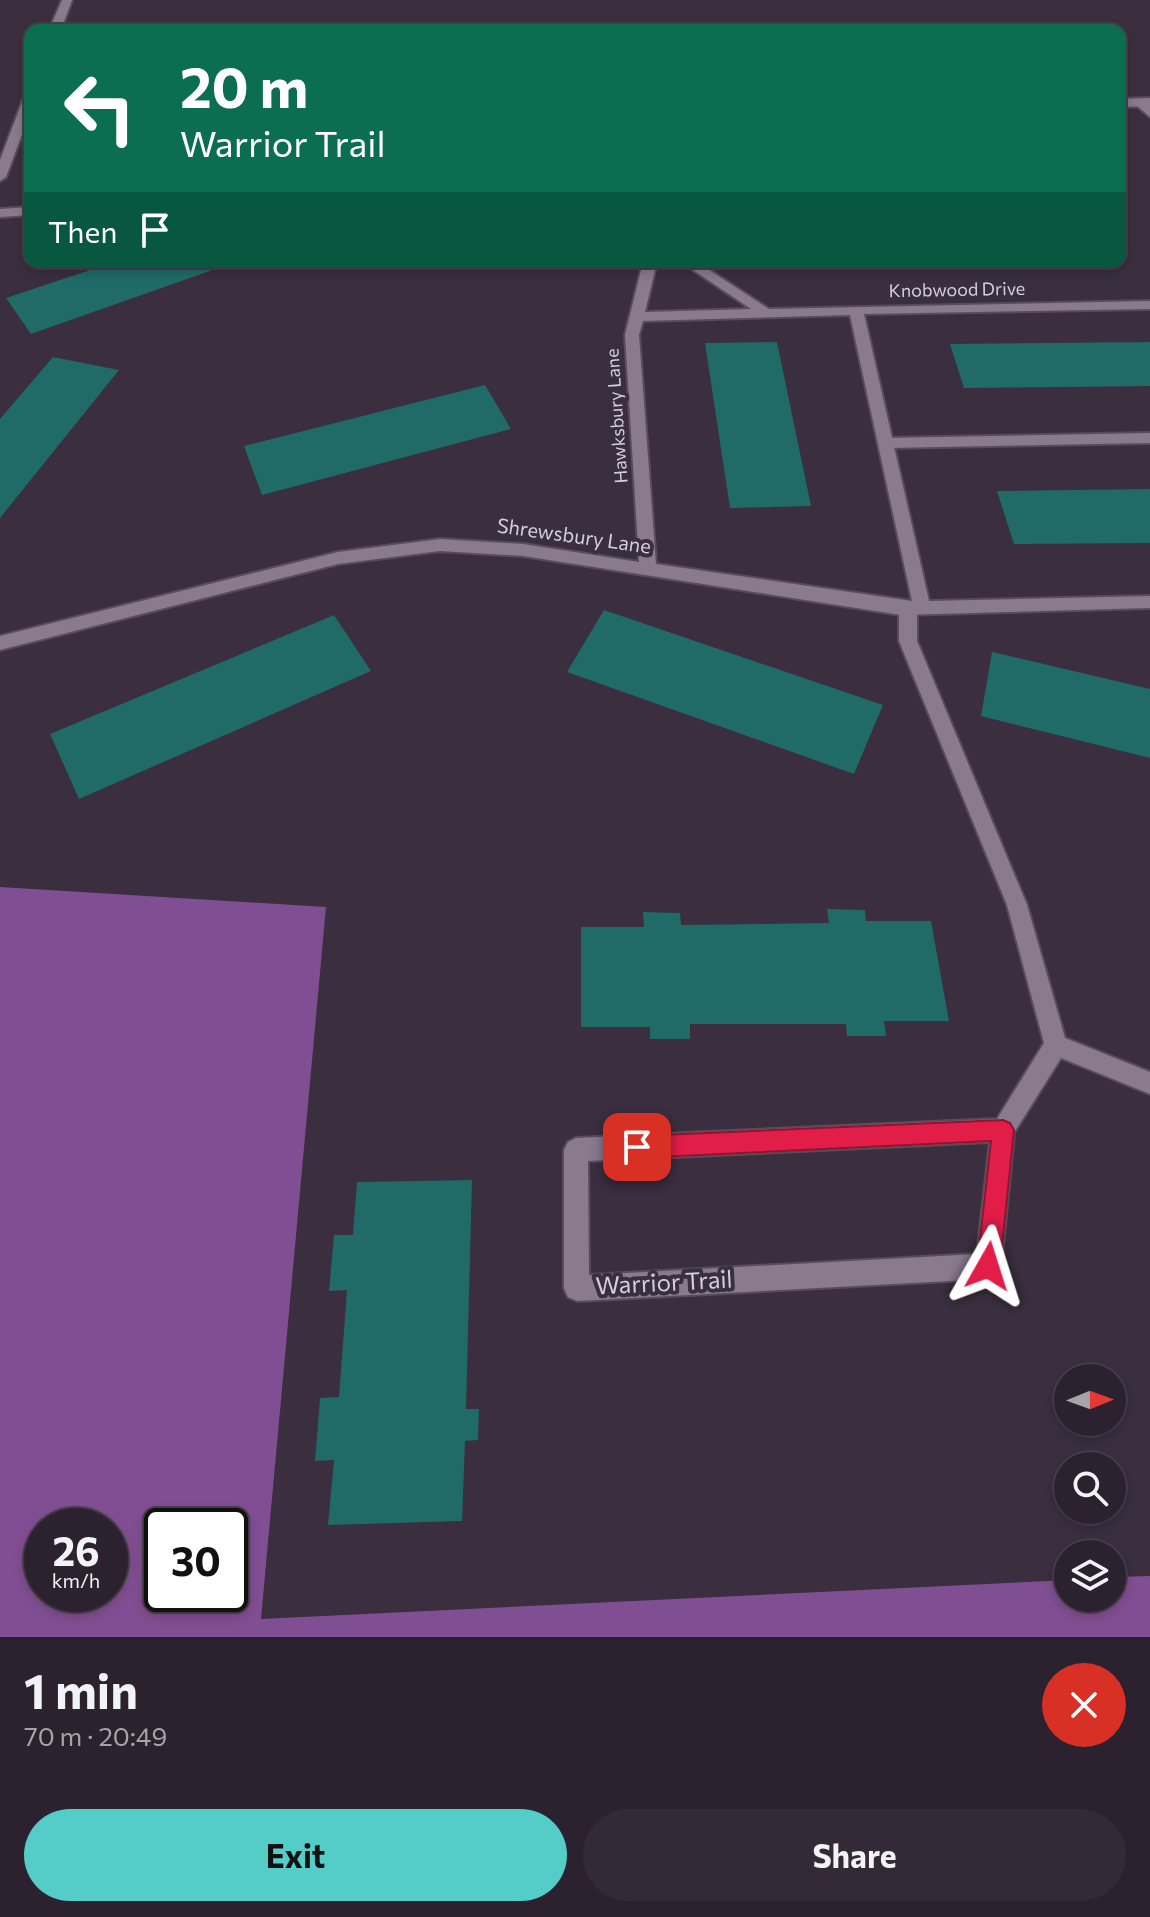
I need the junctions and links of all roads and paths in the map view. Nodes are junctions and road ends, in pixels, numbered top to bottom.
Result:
1 (67, 0) edge
2 (57, 24) edge
3 (1145, 102) edge
4 (24, 113) edge
5 (1150, 113) edge
6 (0, 177) edge
7 (24, 211) edge
8 (0, 213) edge
9 (649, 268) edge
10 (697, 268) edge
11 (1150, 305) edge
12 (856, 310) junction
13 (766, 313) junction
14 (637, 317) junction
15 (1150, 438) edge
16 (886, 443) junction
17 (648, 569) junction
18 (1150, 602) edge
19 (915, 607) junction
20 (0, 643) edge
21 (1056, 1045) junction
22 (1150, 1083) edge
23 (1003, 1130) junction

1 - 2 street
3 - 5 street
4 - 6 street
7 - 8 street
9 - 14 street, Hawksbury Lane
10 - 13 street
11 - 12 street, Knobwood Drive
12 - 13 street, Knobwood Drive
12 - 16 street
13 - 14 street, Knobwood Drive
14 - 17 street, Hawksbury Lane
15 - 16 street
16 - 19 street
17 - 19 street, Shrewsbury Lane
17 - 20 street, Shrewsbury Lane
18 - 19 street, Shrewsbury Lane
19 - 21 street
21 - 22 street
21 - 23 street, Warrior Trail
23 - 23 street, Warrior Trail

